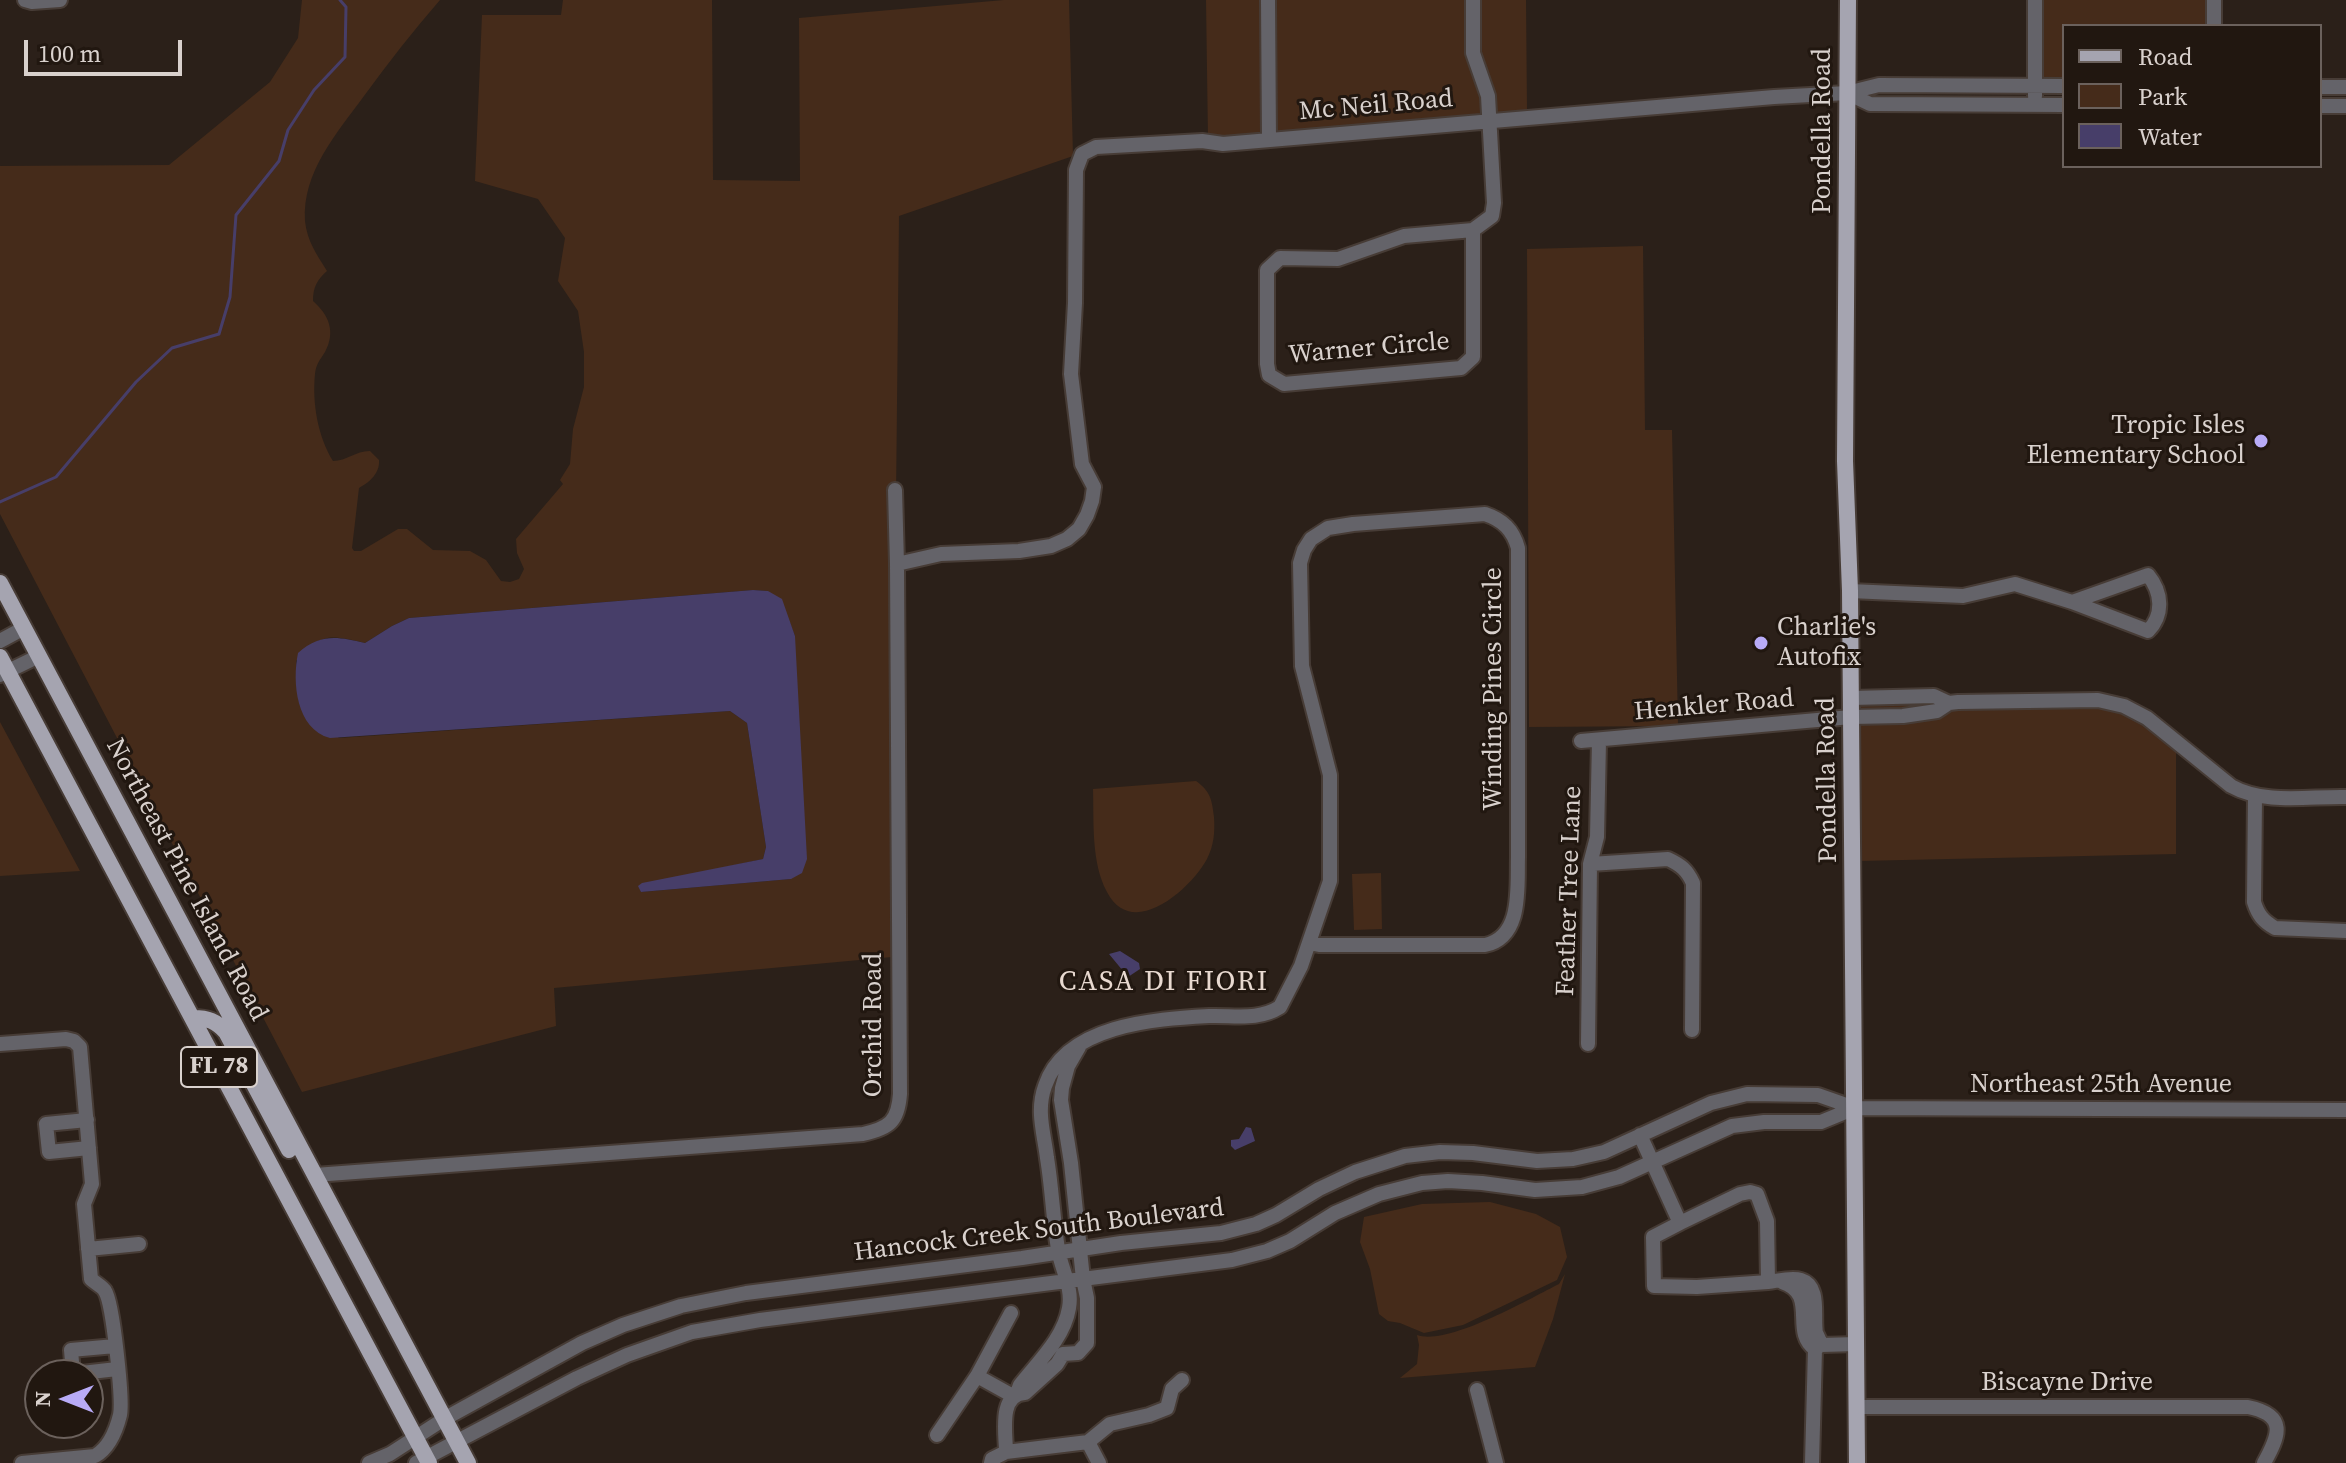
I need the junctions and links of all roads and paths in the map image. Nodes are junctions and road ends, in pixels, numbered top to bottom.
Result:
1 (25, 0) edge
2 (60, 0) edge
3 (1268, 0) edge
4 (1473, 0) edge
5 (1848, 0) edge
6 (2035, 0) edge
7 (2214, 0) edge
8 (2214, 24) edge
9 (1961, 86) junction
10 (2035, 86) junction
11 (2062, 86) edge
12 (2322, 87) edge
13 (2346, 87) edge
14 (1847, 93) junction
15 (1961, 104) junction
16 (2035, 105) junction
17 (2062, 105) edge
18 (2322, 106) edge
19 (2346, 106) edge
20 (1489, 120) junction
21 (1269, 139) junction
22 (1473, 230) junction
23 (895, 490) dead end
24 (897, 564) junction
25 (0, 583) edge
26 (1850, 591) junction
27 (2072, 602) junction
28 (24, 628) junction
29 (0, 641) edge
30 (39, 656) junction
31 (3, 668) edge
32 (1851, 698) junction
33 (1949, 703) junction
34 (1851, 717) junction
35 (1581, 741) dead end
36 (1599, 741) junction
37 (2255, 796) junction
38 (2346, 797) edge
39 (1590, 864) junction
40 (2346, 931) edge
41 (1309, 943) junction
42 (193, 1018) junction
43 (1692, 1030) dead end
44 (1089, 1039) junction
45 (0, 1044) edge
46 (1588, 1044) dead end
47 (1855, 1108) junction
48 (2346, 1110) edge
49 (87, 1120) junction
50 (1640, 1135) junction
51 (89, 1148) junction
52 (1652, 1162) junction
53 (315, 1175) junction
54 (1680, 1223) junction
55 (1230, 1232) junction
56 (351, 1243) junction
57 (139, 1244) dead end
58 (1081, 1248) junction
59 (88, 1249) junction
60 (1058, 1252) junction
61 (1232, 1260) junction
62 (1075, 1280) junction
63 (1773, 1281) junction
64 (1011, 1313) dead end
65 (1857, 1344) junction
66 (115, 1346) junction
67 (1818, 1347) junction
68 (117, 1369) junction
69 (977, 1376) junction
70 (1182, 1380) dead end
71 (1477, 1390) dead end
72 (1015, 1394) junction
73 (1857, 1407) junction
74 (444, 1419) junction
75 (937, 1435) dead end
76 (415, 1437) junction
77 (456, 1442) junction
78 (1088, 1442) junction
79 (1006, 1452) junction
80 (424, 1461) edge
81 (22, 1463) edge
82 (369, 1463) edge
83 (468, 1463) edge
84 (991, 1463) edge
85 (1099, 1463) edge
86 (1496, 1463) edge
87 (1812, 1463) edge
88 (1857, 1463) edge
89 (2264, 1463) edge

1 - 2 street
3 - 21 street
4 - 20 street
5 - 14 main road, Pondella Road
6 - 10 street
7 - 8 street
9 - 10 street
9 - 14 street
9 - 15 street
10 - 11 street
10 - 16 street
12 - 13 street
14 - 15 street
14 - 20 street, Mc Neil Road
14 - 26 main road, Pondella Road
15 - 16 street
16 - 17 street
18 - 19 street
20 - 21 street, Mc Neil Road
20 - 22 street
21 - 24 street, Mc Neil Road
22 - 22 street, Warner Circle
23 - 24 street, Orchid Road
24 - 53 street, Orchid Road
25 - 28 main road, Northeast Pine Island Road / FL 78
26 - 27 street
26 - 32 main road, Pondella Road
27 - 27 street
28 - 29 street
28 - 30 main road, Northeast Pine Island Road / FL 78
30 - 31 street
30 - 53 main road, Northeast Pine Island Road / FL 78
31 - 42 main road, FL 78
32 - 33 street
32 - 34 main road, Pondella Road
33 - 34 street, Henkler Road
33 - 37 street
34 - 36 street, Henkler Road
34 - 47 main road, Pondella Road
35 - 36 street, Henkler Road
36 - 39 street, Feather Tree Lane
37 - 38 street
37 - 40 street
39 - 43 street
39 - 46 street, Feather Tree Lane
41 - 41 street, Winding Pines Circle
41 - 44 street, Winding Pines Circle
42 - 56 main road, Northeast Pine Island Road
42 - 76 main road, FL 78
44 - 58 street
44 - 60 street, Winding Pines Circle
45 - 49 street
47 - 48 street, Northeast 25th Avenue
47 - 50 street, Hancock Creek South Boulevard
47 - 52 street, Hancock Creek South Boulevard
47 - 65 main road, Pondella Road
49 - 51 street
49 - 51 street
50 - 52 street
50 - 55 street, Hancock Creek South Boulevard
51 - 59 street
52 - 54 street
52 - 61 street, Hancock Creek South Boulevard
53 - 56 main road, Northeast Pine Island Road / FL 78
54 - 63 street
54 - 63 street
55 - 58 street, Hancock Creek South Boulevard
55 - 61 street
56 - 74 main road, Northeast Pine Island Road / FL 78
57 - 59 street
58 - 60 street, Hancock Creek South Boulevard
58 - 62 street
59 - 66 street
60 - 62 street, Winding Pines Circle
60 - 74 street, Hancock Creek South Boulevard
61 - 62 street, Hancock Creek South Boulevard
62 - 72 street
62 - 72 street
62 - 77 street, Hancock Creek South Boulevard
63 - 67 street
64 - 69 street
65 - 67 street
65 - 73 main road, Pondella Road
66 - 68 street
66 - 68 street
67 - 87 street
68 - 81 street
69 - 72 street
69 - 75 street
70 - 78 street
71 - 86 street
72 - 79 street
73 - 88 main road, Pondella Road
73 - 89 street, Biscayne Drive
74 - 76 street, Hancock Creek South Boulevard
74 - 77 main road, Northeast Pine Island Road / FL 78
76 - 80 main road, FL 78
76 - 82 street, Hancock Creek South Boulevard
77 - 80 street, Hancock Creek South Boulevard
77 - 83 main road, Northeast Pine Island Road / FL 78
78 - 79 street
78 - 85 street
79 - 84 street

